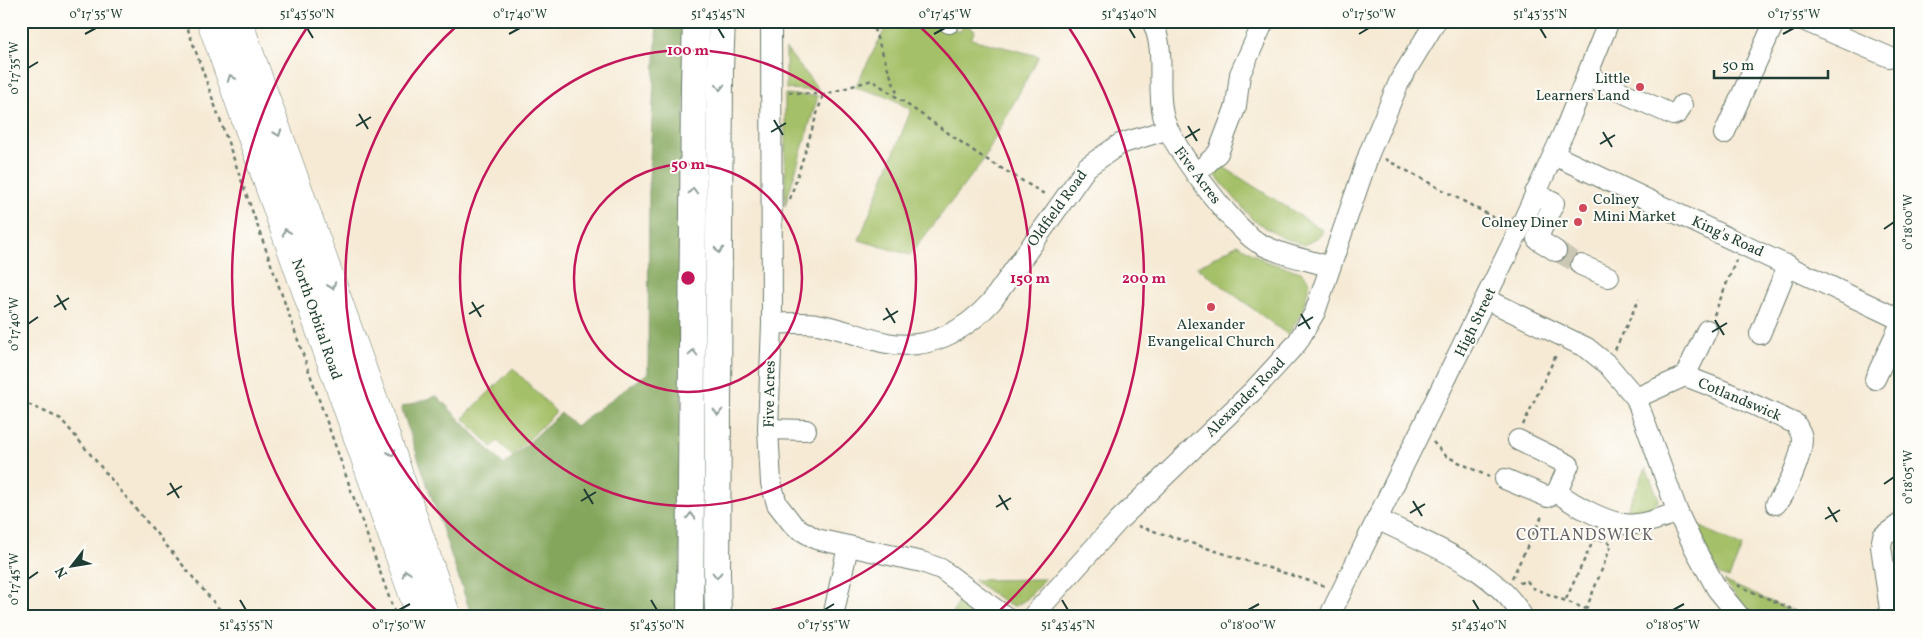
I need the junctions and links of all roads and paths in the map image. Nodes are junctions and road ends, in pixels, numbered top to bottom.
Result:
1 (185, 21) edge
2 (211, 21) edge
3 (238, 21) edge
4 (696, 21) edge
5 (722, 21) edge
6 (771, 21) edge
7 (870, 21) edge
8 (1152, 21) edge
9 (1264, 21) edge
10 (1436, 21) edge
11 (1609, 21) edge
12 (1775, 21) edge
13 (1805, 21) edge
14 (1889, 57) dead end
15 (1586, 76) junction
16 (771, 91) junction
17 (823, 95) junction
18 (898, 98) junction
19 (1682, 105) dead end
20 (1166, 130) junction
21 (1724, 134) dead end
22 (1370, 151) junction
23 (1554, 154) junction
24 (1196, 174) junction
25 (1535, 193) junction
26 (790, 199) dead end
27 (1060, 204) junction
28 (1519, 230) junction
29 (1743, 243) junction
30 (1556, 251) tunnel mouth
31 (1582, 264) tunnel mouth
32 (1788, 265) junction
33 (1330, 267) junction
34 (1609, 277) dead end
35 (1486, 299) junction
36 (1638, 299) dead end
37 (1901, 321) edge
38 (772, 324) junction
39 (1708, 330) joint
40 (1760, 334) dead end
41 (1564, 338) junction
42 (1608, 365) junction
43 (1685, 376) junction
44 (1875, 379) dead end
45 (1636, 398) junction
46 (21, 401) edge
47 (376, 407) junction
48 (354, 426) junction
49 (768, 428) junction
50 (806, 430) dead end
51 (1422, 430) junction
52 (1518, 440) joint
53 (1505, 478) joint
54 (1552, 494) junction
55 (1776, 504) dead end
56 (1678, 513) junction
57 (1604, 518) junction
58 (1377, 519) junction
59 (1119, 520) junction
60 (1901, 523) edge
61 (1595, 537) junction
62 (848, 546) junction
63 (1736, 585) dead end
64 (1341, 591) junction
65 (1566, 599) junction
66 (1586, 608) junction
67 (1794, 610) junction
68 (226, 617) edge
69 (396, 617) edge
70 (421, 617) edge
71 (447, 617) edge
72 (690, 617) edge
73 (718, 617) edge
74 (833, 617) edge
75 (1006, 617) edge
76 (1032, 617) edge
77 (1329, 617) edge
78 (1523, 617) edge
79 (1582, 617) edge
80 (1740, 617) edge
81 (1791, 617) edge
82 (1810, 617) edge
83 (1892, 617) edge

1 - 69 path
48 -> 2 highway, North Orbital Road
3 -> 47 highway, North Orbital Road
72 -> 4 main road
5 -> 73 main road
6 - 16 street, Five Acres
7 - 18 path
8 - 20 street, Five Acres
9 - 24 street
10 - 22 street, Alexander Road
11 - 15 street, High Street
12 - 21 street
13 - 14 street
15 - 19 street
15 - 23 street, High Street
16 - 17 path
16 - 38 street, Five Acres
17 - 18 path
17 - 26 path
18 - 27 path
20 - 24 street, Five Acres
20 - 27 street, Oldfield Road
22 - 28 path
22 - 33 street, Alexander Road
23 - 25 street, High Street
23 - 29 street, King's Road
24 - 33 street, Five Acres
25 - 28 street, High Street
25 - 30 street
27 - 38 street, Oldfield Road
28 - 35 street, High Street
29 - 32 street, King's Road
29 - 39 path
31 - 34 street
32 - 37 street, King's Road
32 - 40 street
33 - 59 street, Alexander Road
35 - 41 street
35 - 51 street, High Street
36 - 42 path
37 - 44 street
38 - 49 street, Five Acres
39 - 43 street, Cotlandswick
41 - 42 street
41 - 52 path
42 - 45 street
43 - 45 street, Cotlandswick
43 - 55 street, Cotlandswick
45 - 56 street
46 - 68 path
47 - 48 street
47 -> 71 highway, North Orbital Road
70 -> 48 highway, North Orbital Road
49 - 50 street
49 - 62 street, Five Acres
51 - 53 path
51 - 58 street, High Street
52 - 54 street
53 - 54 street
54 - 57 street
54 - 65 path
56 - 57 street
56 - 80 street
57 - 61 path
58 - 64 street, High Street
58 - 78 street
59 - 64 path
59 - 76 street, Alexander Road
60 - 83 street
61 - 65 path
61 - 66 path
62 - 74 street
62 - 75 street, Five Acres
63 - 67 path
64 - 77 street, High Street
65 - 66 path
66 - 79 path
67 - 81 path
67 - 82 path

